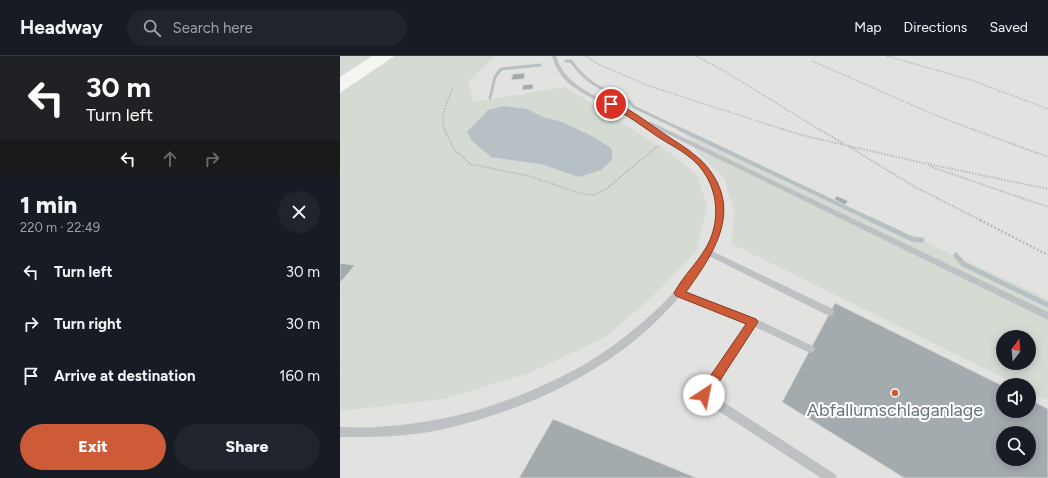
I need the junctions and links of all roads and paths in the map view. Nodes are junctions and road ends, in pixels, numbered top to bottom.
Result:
1 (554, 56) edge
2 (586, 56) edge
3 (696, 56) edge
4 (887, 56) edge
5 (812, 61) dead end
6 (453, 88) dead end
7 (1048, 109) edge
8 (624, 111) junction
9 (666, 140) junction
10 (846, 145) junction
11 (1048, 157) edge
12 (919, 162) junction
13 (1048, 189) edge
14 (1048, 207) edge
15 (708, 252) junction
16 (1048, 255) edge
17 (679, 293) junction
18 (830, 312) dead end
19 (1048, 316) edge
20 (753, 322) junction
21 (810, 349) dead end
22 (340, 432) edge
23 (831, 478) edge

1 - 8 lane
2 - 10 path
3 - 10 path
4 - 7 path
5 - 11 path
6 - 9 path
8 - 9 lane
8 - 19 lane
9 - 15 lane
10 - 12 path
10 - 16 path
12 - 13 path
12 - 14 path
15 - 17 lane
15 - 18 lane
17 - 20 lane
17 - 22 lane
20 - 21 lane
20 - 23 lane

